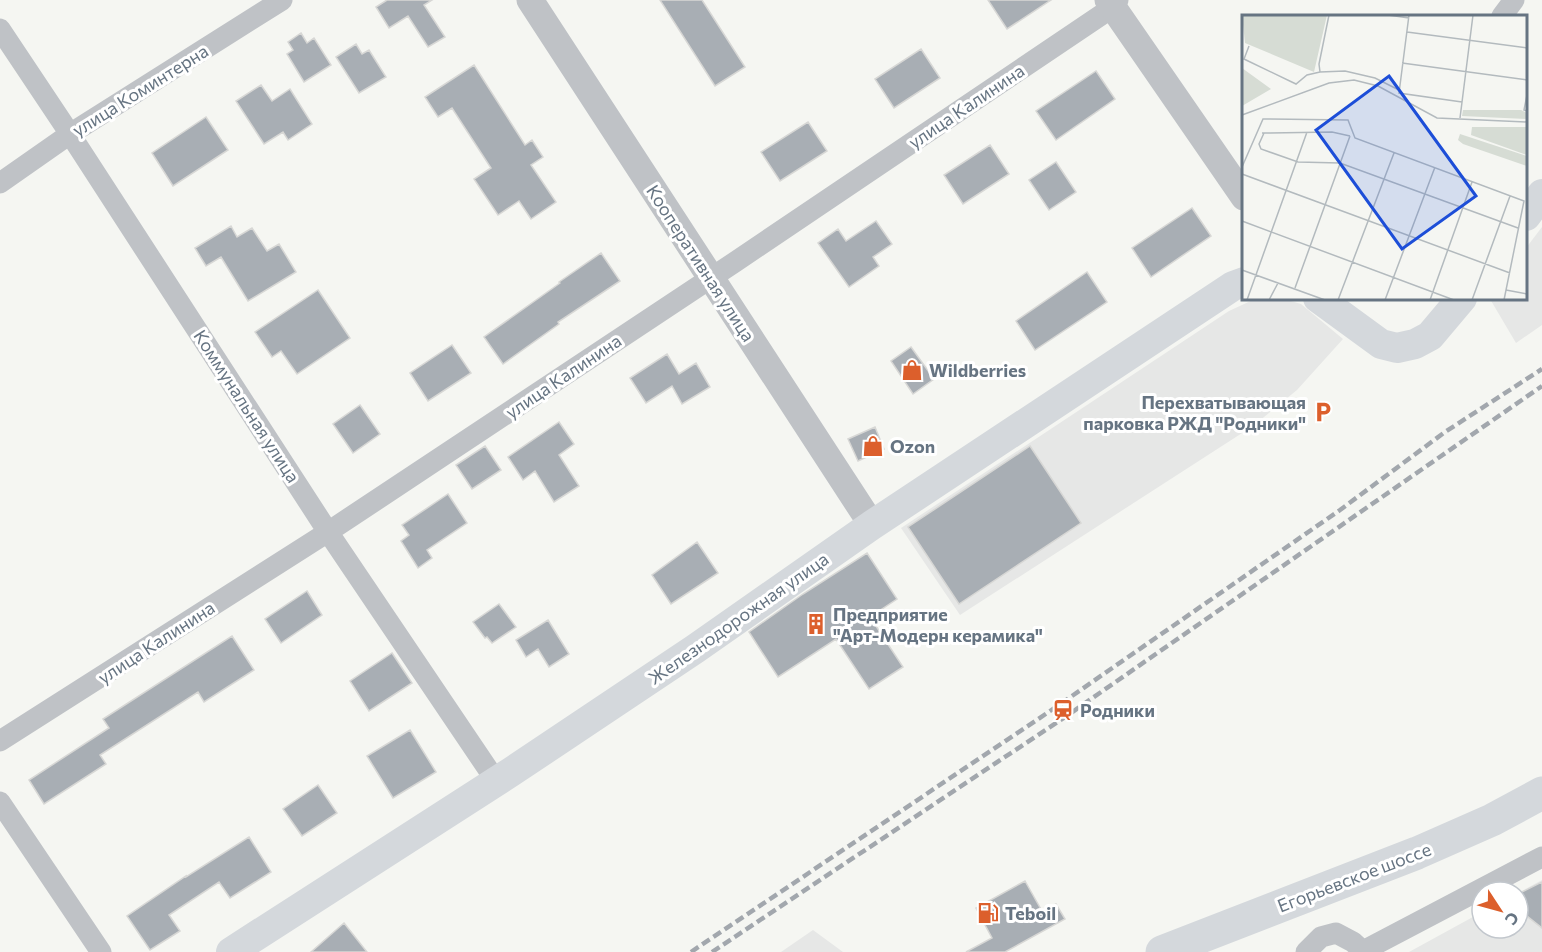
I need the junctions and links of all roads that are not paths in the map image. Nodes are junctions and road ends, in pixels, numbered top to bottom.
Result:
1 (282, 0) edge
2 (530, 0) edge
3 (1514, 0) edge
4 (1113, 2) edge
5 (1503, 15) edge
6 (0, 29) edge
7 (70, 134) junction
8 (0, 183) edge
9 (1242, 194) edge
10 (1542, 194) edge
11 (1527, 215) edge
12 (711, 279) junction
13 (1242, 283) edge
14 (1321, 300) edge
15 (1460, 300) edge
16 (872, 525) junction
17 (328, 532) junction
18 (0, 741) edge
19 (496, 782) junction
20 (1542, 793) edge
21 (0, 802) edge
22 (1542, 857) edge
23 (101, 952) edge
24 (231, 952) edge
25 (1162, 952) edge
26 (1306, 952) edge
27 (1364, 952) edge

1 - 7 street, улица Коминтерна
2 - 12 street, Кооперативная улица
3 - 5 street
4 - 9 street
4 - 12 street, улица Калинина
6 - 7 street, Коммунальная улица
7 - 8 street, улица Коминтерна
7 - 17 street, Коммунальная улица
10 - 11 main road
12 - 16 street, Кооперативная улица
12 - 17 street, улица Калинина
13 - 16 main road, Железнодорожная улица
14 - 15 main road
16 - 19 main road, Железнодорожная улица
17 - 18 street, улица Калинина
17 - 19 street, Коммунальная улица
19 - 24 main road, Железнодорожная улица
20 - 25 main road, Егорьевское шоссе
21 - 23 street
22 - 27 street
26 - 27 street

